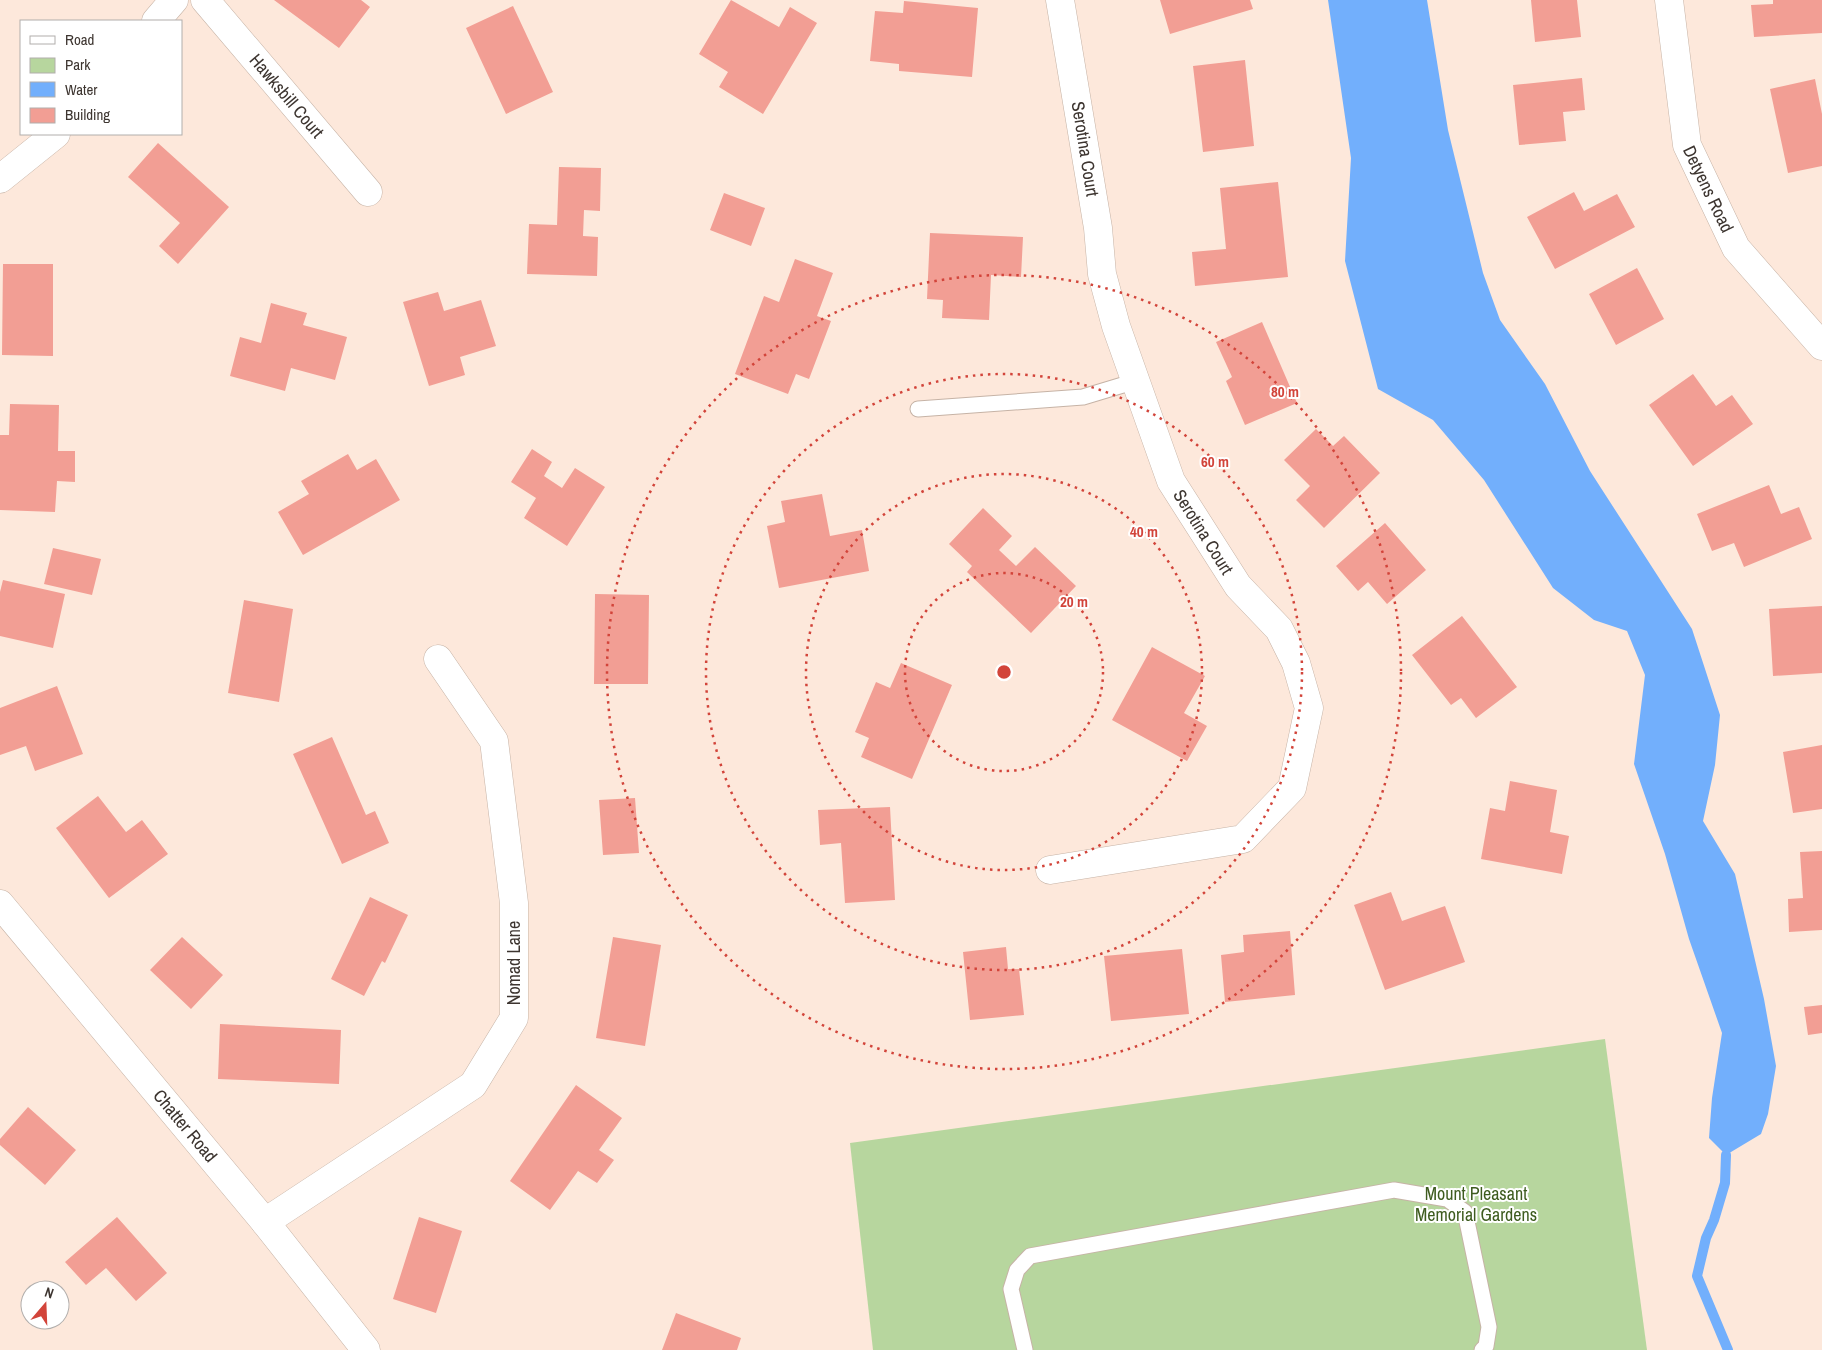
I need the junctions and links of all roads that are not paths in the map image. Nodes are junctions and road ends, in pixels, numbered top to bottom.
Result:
1 (174, 0) edge
2 (205, 0) edge
3 (1060, 0) edge
4 (1668, 0) edge
5 (157, 20) edge
6 (55, 135) edge
7 (0, 180) edge
8 (368, 192) dead end
9 (1822, 346) edge
10 (1136, 381) junction
11 (918, 409) dead end
12 (438, 659) dead end
13 (1050, 870) dead end
14 (0, 904) edge
15 (265, 1222) junction
16 (366, 1350) edge
17 (1025, 1350) edge
18 (1482, 1350) edge

1 - 5 street
2 - 8 street, Hawksbill Court
3 - 10 street, Serotina Court
4 - 9 street, Detyens Road
6 - 7 street
10 - 11 lane
10 - 13 street, Serotina Court
12 - 15 street, Nomad Lane
14 - 15 street, Chatter Road
15 - 16 street, Chatter Road
17 - 18 lane

